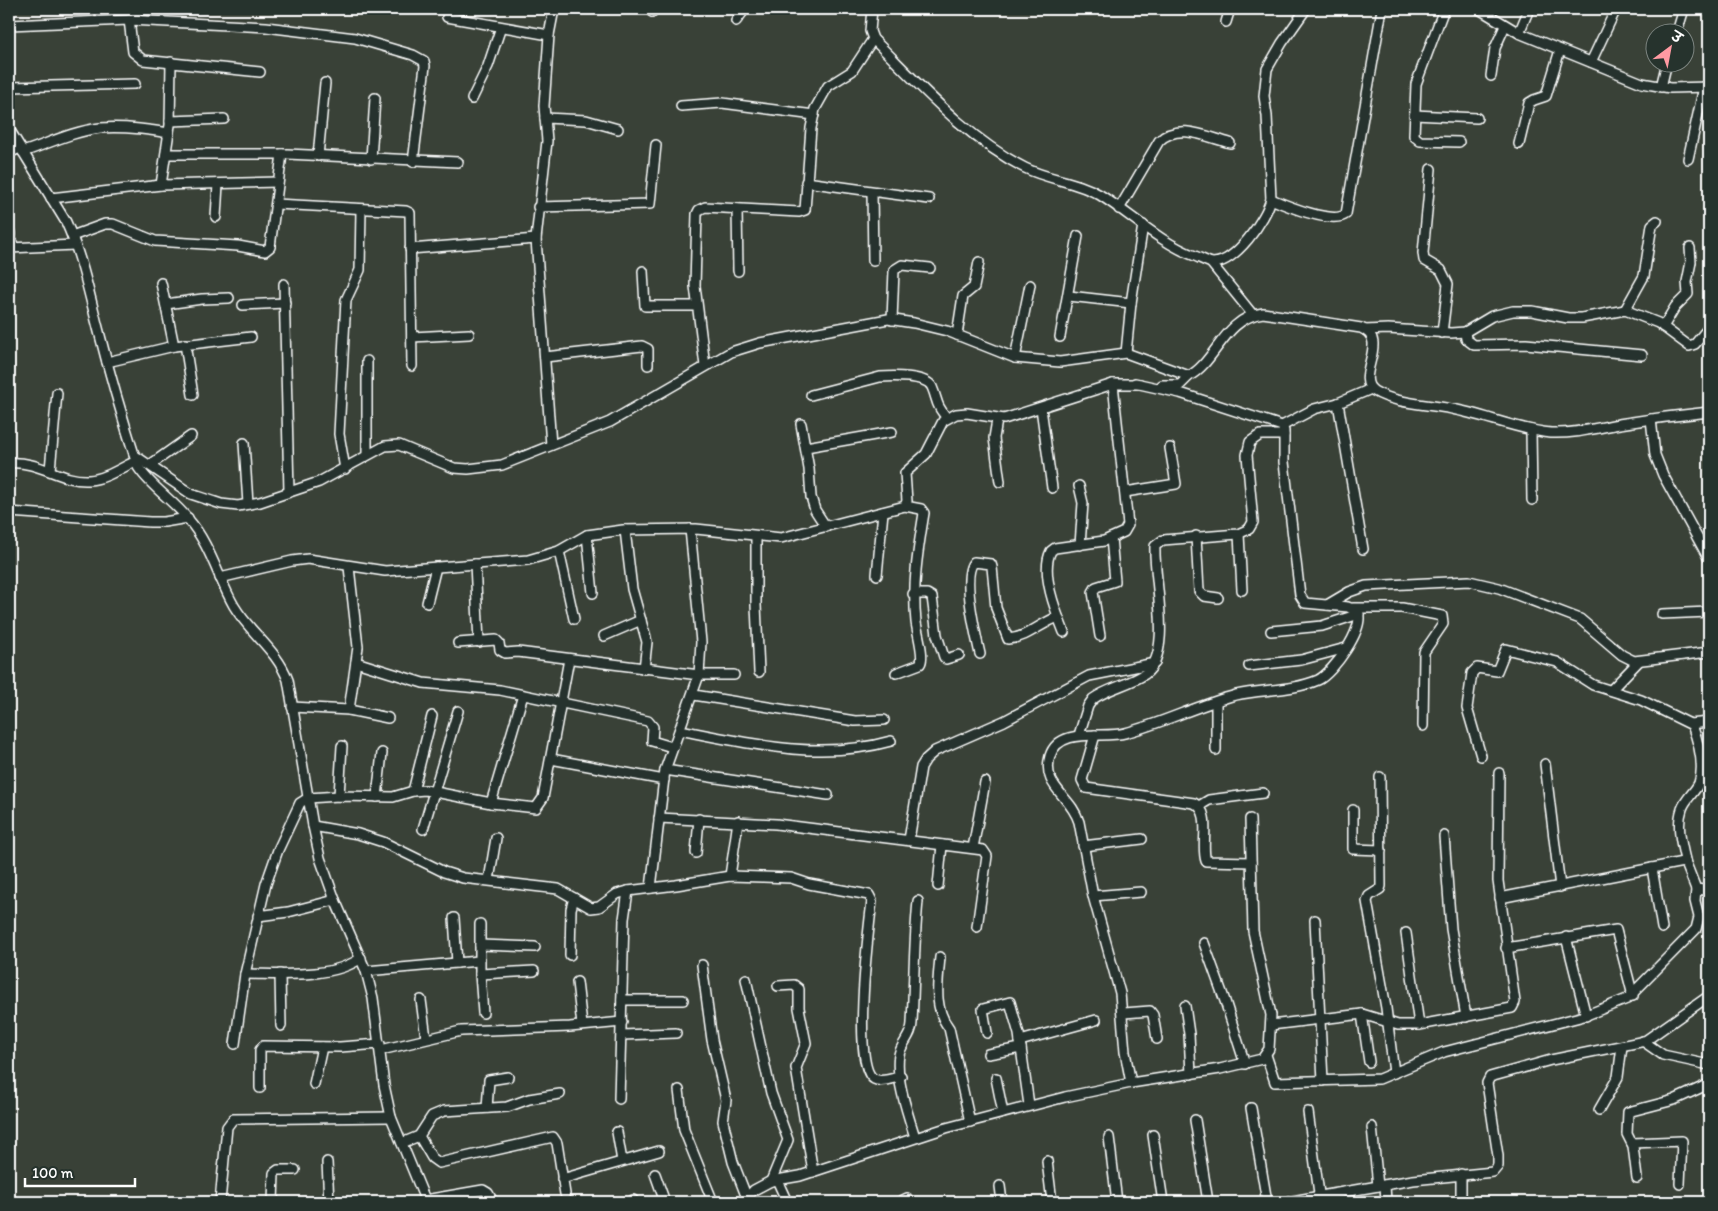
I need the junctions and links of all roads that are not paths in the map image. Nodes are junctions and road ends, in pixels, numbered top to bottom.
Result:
1 (137, 9) edge
2 (554, 9) edge
3 (745, 9) edge
4 (872, 9) edge
5 (1230, 9) edge
6 (1306, 9) edge
7 (1382, 9) edge
8 (1444, 9) edge
9 (1479, 9) edge
10 (1529, 9) edge
11 (1616, 9) edge
12 (1684, 9) edge
13 (447, 17) dead end
14 (132, 20) junction
15 (736, 21) dead end
16 (1226, 22) dead end
17 (1680, 22) edge
18 (9, 25) edge
19 (1504, 26) junction
20 (501, 27) junction
21 (1519, 33) junction
22 (549, 35) junction
23 (873, 39) junction
24 (1560, 50) junction
25 (171, 62) junction
26 (1591, 62) junction
27 (260, 72) dead end
28 (1665, 72) edge
29 (1491, 76) dead end
30 (325, 83) dead end
31 (135, 84) dead end
32 (9, 87) edge
33 (1661, 87) junction
34 (1707, 87) edge
35 (375, 98) dead end
36 (472, 99) dead end
37 (681, 106) dead end
38 (814, 115) junction
39 (1414, 115) junction
40 (545, 118) junction
41 (1477, 118) dead end
42 (224, 119) dead end
43 (170, 121) junction
44 (9, 129) edge
45 (618, 129) dead end
46 (169, 133) junction
47 (1459, 142) dead end
48 (1230, 143) dead end
49 (1520, 144) dead end
50 (656, 145) dead end
51 (21, 150) junction
52 (9, 153) edge
53 (166, 154) junction
54 (282, 154) junction
55 (318, 156) junction
56 (371, 159) junction
57 (1688, 159) dead end
58 (413, 162) junction
59 (458, 162) dead end
60 (1431, 169) dead end
61 (278, 182) junction
62 (806, 182) junction
63 (218, 184) junction
64 (161, 185) junction
65 (872, 192) junction
66 (51, 198) junction
67 (929, 199) dead end
68 (1271, 199) junction
69 (276, 204) junction
70 (538, 207) junction
71 (361, 209) junction
72 (737, 209) junction
73 (1119, 209) junction
74 (216, 217) dead end
75 (1657, 221) dead end
76 (1143, 225) junction
77 (9, 229) edge
78 (1078, 236) dead end
79 (536, 239) junction
80 (74, 240) junction
81 (11, 248) edge
82 (1690, 248) dead end
83 (410, 250) junction
84 (873, 261) dead end
85 (979, 262) dead end
86 (1211, 263) junction
87 (930, 268) dead end
88 (643, 271) dead end
89 (738, 271) dead end
90 (161, 283) dead end
91 (284, 284) dead end
92 (1030, 284) dead end
93 (1069, 296) junction
94 (229, 298) dead end
95 (285, 303) junction
96 (1131, 303) junction
97 (166, 304) junction
98 (243, 305) dead end
99 (697, 306) junction
100 (1625, 310) junction
101 (1253, 314) junction
102 (892, 320) junction
103 (1662, 327) junction
104 (1709, 327) edge
105 (1365, 330) junction
106 (1465, 332) junction
107 (1442, 333) junction
108 (469, 334) dead end
109 (957, 335) junction
110 (251, 337) dead end
111 (412, 337) junction
112 (1060, 337) dead end
113 (185, 344) junction
114 (174, 346) junction
115 (1126, 353) junction
116 (1642, 355) dead end
117 (545, 357) junction
118 (1015, 358) junction
119 (367, 361) dead end
120 (107, 362) junction
121 (648, 365) dead end
122 (412, 366) dead end
123 (705, 366) junction
124 (1189, 376) junction
125 (1135, 383) junction
126 (1112, 384) junction
127 (1371, 389) junction
128 (57, 392) dead end
129 (193, 395) dead end
130 (811, 395) dead end
131 (1338, 403) junction
132 (1041, 408) junction
133 (1709, 412) edge
134 (947, 418) junction
135 (1651, 419) junction
136 (997, 420) junction
137 (801, 424) dead end
138 (1531, 430) junction
139 (1283, 431) junction
140 (892, 432) dead end
141 (191, 436) dead end
142 (244, 443) dead end
143 (551, 445) junction
144 (806, 447) junction
145 (1170, 448) dead end
146 (368, 456) junction
147 (135, 458) junction
148 (9, 463) edge
149 (150, 465) junction
150 (345, 469) junction
151 (50, 470) junction
152 (1000, 482) dead end
153 (1079, 486) dead end
154 (1052, 488) dead end
155 (289, 492) junction
156 (1125, 492) junction
157 (1532, 500) dead end
158 (248, 504) junction
159 (905, 506) junction
160 (9, 512) edge
161 (883, 512) junction
162 (188, 518) junction
163 (826, 527) junction
164 (690, 529) junction
165 (625, 530) junction
166 (1239, 534) junction
167 (587, 535) junction
168 (756, 536) junction
169 (1196, 536) junction
170 (1111, 538) junction
171 (1705, 542) edge
172 (1080, 545) junction
173 (1362, 549) dead end
174 (559, 551) junction
175 (1709, 559) edge
176 (475, 564) junction
177 (349, 567) junction
178 (436, 568) junction
179 (877, 575) dead end
180 (220, 578) junction
181 (1242, 590) dead end
182 (593, 593) dead end
183 (913, 594) junction
184 (1218, 598) dead end
185 (427, 604) dead end
186 (1326, 605) junction
187 (1356, 611) junction
188 (1709, 612) edge
189 (1662, 614) dead end
190 (1058, 617) junction
191 (574, 619) dead end
192 (641, 620) junction
193 (1270, 631) dead end
194 (1064, 632) dead end
195 (604, 636) dead end
196 (1100, 636) dead end
197 (479, 642) junction
198 (458, 644) dead end
199 (1346, 648) junction
200 (1709, 652) edge
201 (980, 654) dead end
202 (959, 655) dead end
203 (569, 659) junction
204 (356, 662) junction
205 (1638, 662) junction
206 (1155, 663) junction
207 (1249, 666) dead end
208 (644, 669) junction
209 (759, 672) dead end
210 (896, 673) dead end
211 (734, 674) dead end
212 (699, 675) junction
213 (1611, 690) junction
214 (694, 694) junction
215 (523, 695) junction
216 (1216, 702) junction
217 (561, 704) junction
218 (292, 707) junction
219 (349, 710) junction
220 (458, 710) dead end
221 (432, 716) dead end
222 (388, 718) dead end
223 (884, 720) dead end
224 (1709, 722) edge
225 (1692, 725) junction
226 (1423, 726) dead end
227 (680, 730) junction
228 (1079, 735) junction
229 (1095, 735) junction
230 (892, 742) dead end
231 (342, 746) dead end
232 (672, 748) junction
233 (1216, 750) dead end
234 (382, 753) dead end
235 (1481, 756) dead end
236 (551, 759) junction
237 (1546, 764) dead end
238 (665, 770) junction
239 (1500, 773) dead end
240 (1380, 777) dead end
241 (664, 780) junction
242 (985, 782) dead end
243 (413, 791) junction
244 (434, 793) junction
245 (1263, 793) dead end
246 (828, 795) dead end
247 (339, 796) junction
248 (377, 797) junction
249 (308, 798) junction
250 (491, 803) junction
251 (1199, 806) junction
252 (1353, 810) dead end
253 (659, 818) junction
254 (699, 818) junction
255 (1250, 819) dead end
256 (738, 820) junction
257 (312, 826) junction
258 (423, 829) dead end
259 (1444, 836) dead end
260 (496, 838) dead end
261 (1142, 839) dead end
262 (909, 840) junction
263 (942, 845) junction
264 (1083, 846) junction
265 (973, 848) junction
266 (1381, 850) junction
267 (696, 853) dead end
268 (1251, 862) junction
269 (1686, 864) junction
270 (1652, 868) junction
271 (730, 876) junction
272 (489, 880) junction
273 (938, 886) dead end
274 (1560, 887) junction
275 (650, 888) junction
276 (1709, 888) edge
277 (1696, 889) junction
278 (628, 891) junction
279 (1141, 892) dead end
280 (1093, 896) junction
281 (574, 898) junction
282 (1500, 898) junction
283 (335, 900) junction
284 (918, 902) dead end
285 (258, 916) junction
286 (454, 918) dead end
287 (1315, 920) dead end
288 (480, 924) dead end
289 (977, 927) dead end
290 (1662, 928) dead end
291 (1406, 932) dead end
292 (1566, 937) junction
293 (1204, 943) dead end
294 (480, 945) junction
295 (535, 947) dead end
296 (1506, 948) junction
297 (570, 955) dead end
298 (940, 957) dead end
299 (361, 958) junction
300 (480, 960) junction
301 (457, 963) junction
302 (702, 965) dead end
303 (366, 971) junction
304 (534, 971) dead end
305 (245, 974) junction
306 (280, 974) junction
307 (480, 974) junction
308 (746, 978) dead end
309 (577, 982) dead end
310 (778, 986) dead end
311 (1633, 996) junction
312 (1709, 996) edge
313 (421, 1000) dead end
314 (622, 1000) junction
315 (683, 1000) dead end
316 (1185, 1006) dead end
317 (483, 1013) dead end
318 (1124, 1013) junction
319 (1362, 1014) junction
320 (1586, 1016) junction
321 (1466, 1017) junction
322 (1320, 1018) junction
323 (1096, 1020) dead end
324 (1387, 1020) junction
325 (622, 1022) junction
326 (1420, 1025) junction
327 (281, 1026) dead end
328 (582, 1026) junction
329 (1271, 1026) junction
330 (676, 1033) dead end
331 (987, 1034) dead end
332 (622, 1035) junction
333 (426, 1038) junction
334 (1157, 1039) dead end
335 (1643, 1042) junction
336 (235, 1044) dead end
337 (1021, 1044) junction
338 (1622, 1046) junction
339 (322, 1047) junction
340 (381, 1047) junction
341 (988, 1054) dead end
342 (1266, 1055) junction
343 (1369, 1062) dead end
344 (1245, 1064) junction
345 (1709, 1065) edge
346 (1394, 1073) junction
347 (1191, 1074) junction
348 (508, 1077) dead end
349 (996, 1078) dead end
350 (901, 1081) junction
351 (1323, 1081) junction
352 (1131, 1083) junction
353 (314, 1084) dead end
354 (1709, 1084) edge
355 (260, 1088) dead end
356 (679, 1090) dead end
357 (560, 1094) dead end
358 (619, 1099) dead end
359 (1029, 1105) junction
360 (487, 1108) junction
361 (1251, 1108) dead end
362 (1598, 1110) dead end
363 (1308, 1112) dead end
364 (1003, 1113) junction
365 (391, 1117) junction
366 (1195, 1120) dead end
367 (970, 1122) junction
368 (1372, 1127) dead end
369 (617, 1132) dead end
370 (1153, 1134) dead end
371 (419, 1136) junction
372 (914, 1137) junction
373 (1109, 1137) dead end
374 (402, 1143) junction
375 (1632, 1143) junction
376 (660, 1150) dead end
377 (622, 1161) junction
378 (1047, 1161) dead end
379 (327, 1162) dead end
380 (295, 1170) dead end
381 (813, 1172) junction
382 (655, 1174) dead end
383 (1461, 1174) junction
384 (562, 1178) junction
385 (1637, 1178) dead end
386 (774, 1181) junction
387 (1680, 1184) dead end
388 (1000, 1186) dead end
389 (1382, 1186) junction
390 (565, 1194) dead end
391 (1320, 1199) edge
392 (745, 1200) edge
393 (426, 1201) edge
394 (220, 1202) edge
395 (273, 1202) edge
396 (329, 1202) edge
397 (493, 1202) edge
398 (665, 1202) edge
399 (713, 1202) edge
400 (787, 1202) edge
401 (1002, 1202) edge
402 (1052, 1202) edge
403 (1117, 1202) edge
404 (1163, 1202) edge
405 (1208, 1202) edge
406 (1267, 1202) edge
407 (1286, 1202) edge
408 (1386, 1202) edge
409 (1461, 1202) edge

1 - 14 street
2 - 22 street
3 - 15 street
4 - 23 street
5 - 16 street
6 - 68 street
7 - 68 street
8 - 39 street
9 - 19 street
10 - 21 street
11 - 26 street
12 - 17 street
13 - 20 street
14 - 18 street
14 - 25 street
14 - 58 street
19 - 21 street
19 - 29 street
20 - 22 street
20 - 36 street
21 - 24 street
22 - 40 street
23 - 38 street
23 - 73 street
24 - 26 street
24 - 49 street
25 - 27 street
25 - 43 street
26 - 33 street
28 - 33 street
30 - 55 street
31 - 32 street
33 - 34 street
34 - 57 street
35 - 56 street
37 - 38 street
38 - 62 street
39 - 41 street
39 - 47 street
40 - 45 street
40 - 70 street
42 - 43 street
43 - 46 street
44 - 51 street
46 - 51 street
46 - 53 street
48 - 73 street
50 - 70 street
51 - 52 street
51 - 66 street
53 - 54 street
53 - 64 street
54 - 55 street
54 - 61 street
55 - 56 street
56 - 58 street
58 - 59 street
60 - 107 street
61 - 63 street
61 - 69 street
62 - 65 street
62 - 72 street
63 - 64 street
63 - 74 street
64 - 66 street
65 - 67 street
65 - 84 street
66 - 80 street
68 - 86 street
69 - 71 street
69 - 80 street
70 - 79 street
71 - 83 street
71 - 150 street
72 - 89 street
72 - 99 street
73 - 76 street
75 - 100 street
76 - 86 street
76 - 96 street
77 - 81 street
78 - 93 street
79 - 83 street
79 - 117 street
80 - 81 street
80 - 120 street
82 - 103 street
83 - 111 street
85 - 109 street
86 - 101 street
87 - 102 street
88 - 99 street
90 - 97 street
91 - 95 street
92 - 118 street
93 - 96 street
93 - 112 street
94 - 97 street
95 - 98 street
95 - 155 street
96 - 115 street
97 - 114 street
99 - 123 street
100 - 103 street
100 - 106 street
101 - 105 street
101 - 124 street
102 - 109 street
102 - 123 street
103 - 104 street
105 - 107 street
105 - 127 street
106 - 107 street
106 - 116 street
108 - 111 street
109 - 118 street
110 - 113 street
111 - 122 street
113 - 114 street
113 - 129 street
114 - 120 street
115 - 118 street
115 - 124 street
117 - 121 street
117 - 143 street
119 - 146 street
120 - 147 street
123 - 143 street
124 - 125 street
125 - 126 street
125 - 139 street
126 - 132 street
126 - 156 street
127 - 131 street
127 - 138 street
128 - 151 street
130 - 134 street
131 - 139 street
131 - 173 street
132 - 136 street
132 - 154 street
133 - 135 street
134 - 136 street
134 - 159 street
135 - 138 street
135 - 171 street
136 - 152 street
137 - 144 street
138 - 157 street
139 - 166 street
139 - 186 street
140 - 144 street
141 - 149 street
142 - 158 street
143 - 146 street
144 - 163 street
145 - 156 street
146 - 150 street
147 - 149 street
147 - 151 street
147 - 162 street
148 - 151 street
149 - 158 street
150 - 155 street
153 - 172 street
155 - 158 street
156 - 170 street
159 - 161 street
159 - 183 street
160 - 162 street
161 - 163 street
161 - 179 street
162 - 180 street
163 - 168 street
164 - 165 street
164 - 168 street
164 - 212 street
165 - 167 street
165 - 192 street
166 - 169 street
166 - 181 street
167 - 174 street
167 - 182 street
168 - 209 street
169 - 184 street
169 - 206 street
170 - 172 street
170 - 196 street
171 - 175 street
172 - 190 street
174 - 176 street
174 - 191 street
176 - 178 street
176 - 197 street
177 - 178 street
177 - 180 street
177 - 204 street
178 - 185 street
180 - 218 street
183 - 202 street
183 - 210 street
186 - 187 street
186 - 205 street
187 - 193 street
187 - 199 street
187 - 226 street
188 - 189 street
190 - 194 street
190 - 201 street
192 - 195 street
192 - 208 street
197 - 198 street
197 - 203 street
199 - 207 street
199 - 216 street
200 - 205 street
203 - 208 street
203 - 217 street
204 - 215 street
204 - 219 street
205 - 213 street
206 - 228 street
206 - 262 street
208 - 212 street
211 - 212 street
212 - 214 street
213 - 225 street
213 - 235 street
214 - 223 street
214 - 227 street
215 - 217 street
215 - 250 street
216 - 229 street
216 - 233 street
217 - 232 street
217 - 236 street
218 - 219 street
218 - 249 street
219 - 222 street
220 - 244 street
221 - 243 street
224 - 225 street
225 - 269 street
227 - 230 street
227 - 232 street
228 - 229 street
228 - 264 street
229 - 251 street
231 - 247 street
232 - 238 street
234 - 248 street
236 - 241 street
236 - 250 street
237 - 274 street
238 - 241 street
238 - 246 street
239 - 282 street
240 - 266 street
241 - 253 street
242 - 265 street
243 - 244 street
243 - 248 street
244 - 250 street
244 - 258 street
245 - 251 street
247 - 248 street
247 - 249 street
249 - 257 street
249 - 285 street
251 - 268 street
252 - 266 street
253 - 254 street
253 - 275 street
254 - 256 street
254 - 267 street
255 - 268 street
256 - 262 street
256 - 271 street
257 - 272 street
257 - 283 street
259 - 321 street
260 - 272 street
261 - 264 street
262 - 263 street
263 - 265 street
263 - 273 street
264 - 280 street
265 - 289 street
266 - 324 street
268 - 329 street
269 - 270 street
269 - 277 street
270 - 274 street
270 - 290 street
271 - 275 street
271 - 350 street
272 - 281 street
274 - 282 street
275 - 278 street
276 - 277 street
277 - 311 street
278 - 281 street
278 - 314 street
279 - 280 street
280 - 318 street
281 - 297 street
282 - 296 street
283 - 285 street
283 - 299 street
284 - 350 street
285 - 305 street
286 - 301 street
287 - 322 street
288 - 294 street
291 - 326 street
292 - 296 street
292 - 311 street
292 - 320 street
293 - 344 street
294 - 295 street
294 - 300 street
296 - 321 street
298 - 367 street
299 - 303 street
299 - 306 street
300 - 301 street
300 - 307 street
301 - 303 street
302 - 392 street
303 - 340 street
304 - 307 street
305 - 306 street
305 - 336 street
306 - 327 street
307 - 317 street
308 - 386 street
309 - 328 street
310 - 381 street
311 - 320 street
312 - 335 street
313 - 333 street
314 - 315 street
314 - 325 street
316 - 347 street
318 - 334 street
318 - 352 street
319 - 322 street
319 - 324 street
319 - 343 street
320 - 346 street
321 - 326 street
322 - 329 street
322 - 351 street
323 - 337 street
324 - 326 street
324 - 346 street
325 - 328 street
325 - 332 street
328 - 333 street
329 - 342 street
330 - 332 street
331 - 337 street
332 - 358 street
333 - 340 street
335 - 338 street
335 - 345 street
337 - 341 street
337 - 359 street
338 - 362 street
338 - 383 street
339 - 340 street
339 - 353 street
339 - 355 street
340 - 365 street
342 - 344 street
342 - 351 street
344 - 347 street
346 - 351 street
347 - 352 street
348 - 360 street
349 - 364 street
350 - 372 street
352 - 359 street
354 - 375 street
356 - 399 street
357 - 360 street
359 - 364 street
360 - 371 street
361 - 406 street
363 - 391 street
364 - 367 street
365 - 374 street
365 - 394 street
366 - 405 street
367 - 372 street
368 - 389 street
369 - 377 street
370 - 404 street
371 - 374 street
371 - 384 street
372 - 381 street
373 - 403 street
374 - 393 street
375 - 385 street
375 - 387 street
376 - 377 street
377 - 384 street
378 - 402 street
379 - 396 street
380 - 395 street
381 - 386 street
382 - 398 street
383 - 389 street
383 - 409 street
384 - 390 street
386 - 392 street
386 - 400 street
388 - 401 street
389 - 391 street
389 - 408 street
391 - 407 street
393 - 397 street

